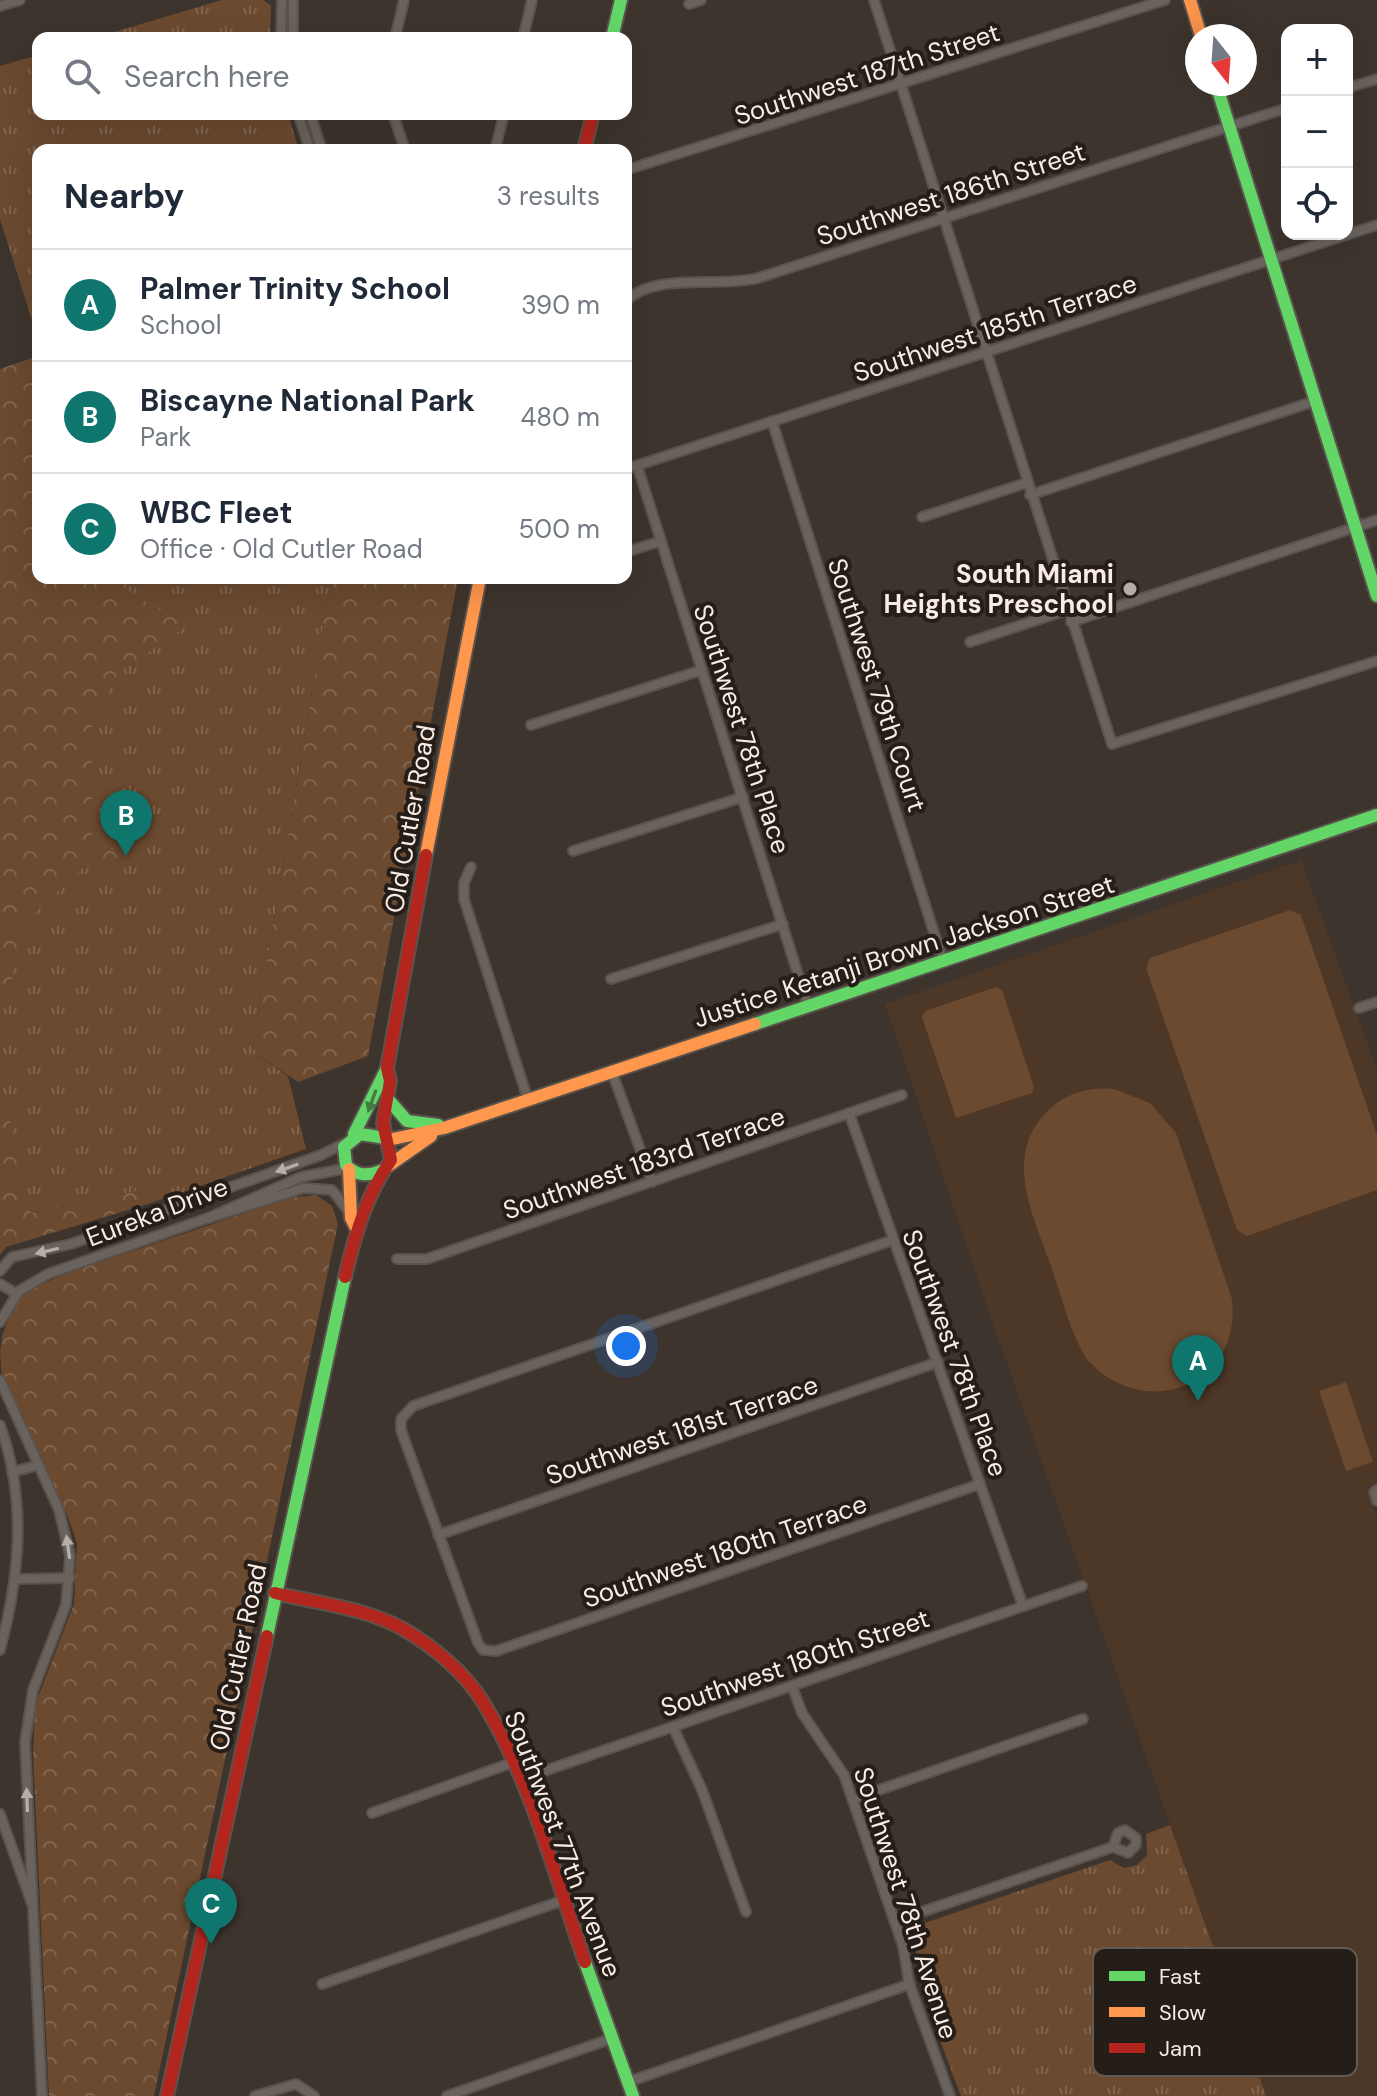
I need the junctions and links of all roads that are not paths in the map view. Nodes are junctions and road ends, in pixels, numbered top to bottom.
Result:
1 (20, 0) edge
2 (282, 0) edge
3 (293, 0) edge
4 (404, 0) edge
5 (532, 0) edge
6 (621, 0) edge
7 (701, 0) edge
8 (874, 0) edge
9 (1165, 0) edge
10 (1190, 0) edge
11 (689, 4) dead end
12 (0, 6) edge
13 (1197, 24) edge
14 (281, 32) edge
15 (293, 32) edge
16 (396, 32) edge
17 (524, 32) edge
18 (613, 32) edge
19 (1377, 79) edge
20 (900, 85) junction
21 (1353, 86) edge
22 (1220, 96) edge
23 (1281, 110) edge
24 (300, 120) edge
25 (312, 120) edge
26 (395, 120) edge
27 (502, 120) edge
28 (592, 120) edge
29 (1229, 127) junction
30 (308, 144) edge
31 (320, 144) edge
32 (403, 144) edge
33 (496, 144) edge
34 (586, 144) edge
35 (632, 168) edge
36 (942, 218) junction
37 (1377, 225) edge
38 (1271, 260) junction
39 (632, 296) edge
40 (985, 353) junction
41 (1315, 401) junction
42 (772, 421) junction
43 (637, 465) junction
44 (632, 467) edge
45 (1026, 483) junction
46 (1030, 495) junction
47 (922, 517) dead end
48 (1377, 520) edge
49 (1355, 527) junction
50 (661, 541) junction
51 (632, 550) edge
52 (479, 584) edge
53 (1377, 596) edge
54 (1067, 610) junction
55 (1071, 622) junction
56 (970, 642) dead end
57 (1377, 661) edge
58 (702, 670) junction
59 (531, 725) dead end
60 (743, 797) junction
61 (1377, 815) edge
62 (573, 851) dead end
63 (471, 867) dead end
64 (783, 924) junction
65 (943, 961) junction
66 (611, 979) dead end
67 (1377, 1002) edge
68 (808, 1006) junction
69 (1359, 1008) dead end
70 (387, 1068) junction
71 (612, 1072) junction
72 (902, 1095) dead end
73 (387, 1098) junction
74 (528, 1100) junction
75 (849, 1113) junction
76 (444, 1128) junction
77 (350, 1138) junction
78 (387, 1139) junction
79 (385, 1168) junction
80 (348, 1169) junction
81 (652, 1182) junction
82 (208, 1218) junction
83 (354, 1222) junction
84 (893, 1240) junction
85 (397, 1259) dead end
86 (0, 1271) edge
87 (0, 1284) edge
88 (17, 1294) junction
89 (0, 1322) edge
90 (938, 1362) junction
91 (0, 1380) edge
92 (20, 1426) junction
93 (1, 1428) edge
94 (39, 1465) junction
95 (12, 1472) junction
96 (980, 1484) junction
97 (438, 1535) junction
98 (70, 1578) junction
99 (16, 1579) junction
100 (1082, 1586) dead end
101 (275, 1593) junction
102 (1023, 1606) junction
103 (0, 1650) edge
104 (792, 1686) junction
105 (1083, 1719) dead end
106 (673, 1727) junction
107 (514, 1762) junction
108 (521, 1779) junction
109 (853, 1799) junction
110 (372, 1813) dead end
111 (0, 1814) edge
112 (30, 1847) junction
113 (1113, 1847) dead end
114 (12, 1849) junction
115 (564, 1900) junction
116 (32, 1905) junction
117 (746, 1912) dead end
118 (895, 1921) junction
119 (322, 1984) dead end
120 (910, 1984) junction
121 (613, 2038) junction
122 (628, 2082) junction
123 (42, 2096) edge
124 (167, 2096) edge
125 (255, 2096) edge
126 (314, 2096) edge
127 (447, 2096) edge
128 (633, 2096) edge
129 (950, 2096) edge

1 - 12 street
2 - 14 street
3 - 15 street
4 - 16 street
5 - 17 street
6 - 18 main road
7 - 11 street
8 - 20 street
9 - 20 street, Southwest 187th Street
10 - 13 main road
19 - 21 street
20 - 35 street, Southwest 187th Street
20 - 36 street
22 - 29 main road
23 - 29 street, Southwest 186th Street
24 - 30 street
25 - 31 street
26 - 32 street
27 - 33 street
28 - 34 main road
29 - 36 street, Southwest 186th Street
29 - 38 main road
36 - 39 street, Southwest 186th Street
36 - 40 street
37 - 38 street, Southwest 185th Terrace
38 - 40 street, Southwest 185th Terrace
38 - 41 main road
40 - 42 street, Southwest 185th Terrace
40 - 45 street
41 - 46 street
41 - 49 main road
42 - 43 street, Southwest 185th Terrace
42 - 65 street, Southwest 79th Court
43 - 44 street, Southwest 185th Terrace
43 - 50 street, Southwest 78th Place
45 - 46 street
45 - 47 street
46 - 54 street
48 - 49 street
49 - 53 main road
49 - 55 street
50 - 51 street
50 - 58 street, Southwest 78th Place
52 - 70 main road, Old Cutler Road
54 - 55 street
54 - 56 street
55 - 57 street
58 - 59 street
58 - 60 street, Southwest 78th Place
60 - 62 street
60 - 64 street, Southwest 78th Place
61 - 65 main road, Justice Ketanji Brown Jackson Street
63 - 74 street
64 - 66 street
64 - 68 street, Southwest 78th Place
65 - 68 main road, Justice Ketanji Brown Jackson Street
67 - 69 street
68 - 71 main road, Justice Ketanji Brown Jackson Street
70 - 73 main road, Old Cutler Road
70 -> 77 main road, Old Cutler Road
71 - 74 main road, Justice Ketanji Brown Jackson Street
71 - 81 street
72 - 75 street, Southwest 183rd Terrace
73 - 76 main road
73 - 78 main road, Old Cutler Road
74 - 76 main road, Justice Ketanji Brown Jackson Street
75 - 81 street, Southwest 183rd Terrace
75 - 84 street, Southwest 78th Place
76 - 78 main road, Justice Ketanji Brown Jackson Street
76 - 79 main road, Justice Ketanji Brown Jackson Street
77 - 78 main road
77 - 80 main road
77 -> 86 street, Eureka Drive
78 - 79 main road
79 - 80 main road
79 - 83 main road, Old Cutler Road
80 - 82 street, Eureka Drive
80 - 83 main road, Old Cutler Road
81 - 85 street, Southwest 183rd Terrace
82 - 83 street
82 - 88 street, Eureka Drive
83 - 101 main road, Old Cutler Road
84 - 90 street, Southwest 78th Place
84 - 97 street
87 - 88 street
88 - 89 street, Eureka Drive
90 - 96 street, Southwest 78th Place
90 - 97 street, Southwest 181st Terrace
91 - 92 street
92 - 93 street
92 - 94 street
93 - 95 street
94 - 95 street
98 -> 94 street
95 - 99 street
96 - 97 street, Southwest 180th Terrace
96 - 102 street, Southwest 78th Place
98 - 99 street
112 -> 98 street
99 - 103 street
100 - 102 street, Southwest 180th Street
101 - 107 main road, Southwest 77th Avenue
101 - 124 main road, Old Cutler Road
102 - 104 street, Southwest 180th Street
104 - 106 street, Southwest 180th Street
104 - 109 street, Southwest 78th Avenue
105 - 109 street
106 - 108 street, Southwest 180th Street
106 - 117 street
107 - 108 main road, Southwest 77th Avenue
107 - 110 street
108 - 115 main road, Southwest 77th Avenue
109 - 118 street, Southwest 78th Avenue
111 - 114 street
112 - 114 street
112 - 116 street
113 - 118 street
114 - 116 street
115 - 119 street
115 - 121 main road, Southwest 77th Avenue
116 - 123 street
118 - 120 street, Southwest 78th Avenue
120 - 122 street
120 - 129 street, Southwest 78th Avenue
121 - 122 main road, Southwest 77th Avenue
121 - 127 street
122 - 128 main road, Southwest 77th Avenue
125 - 126 street

